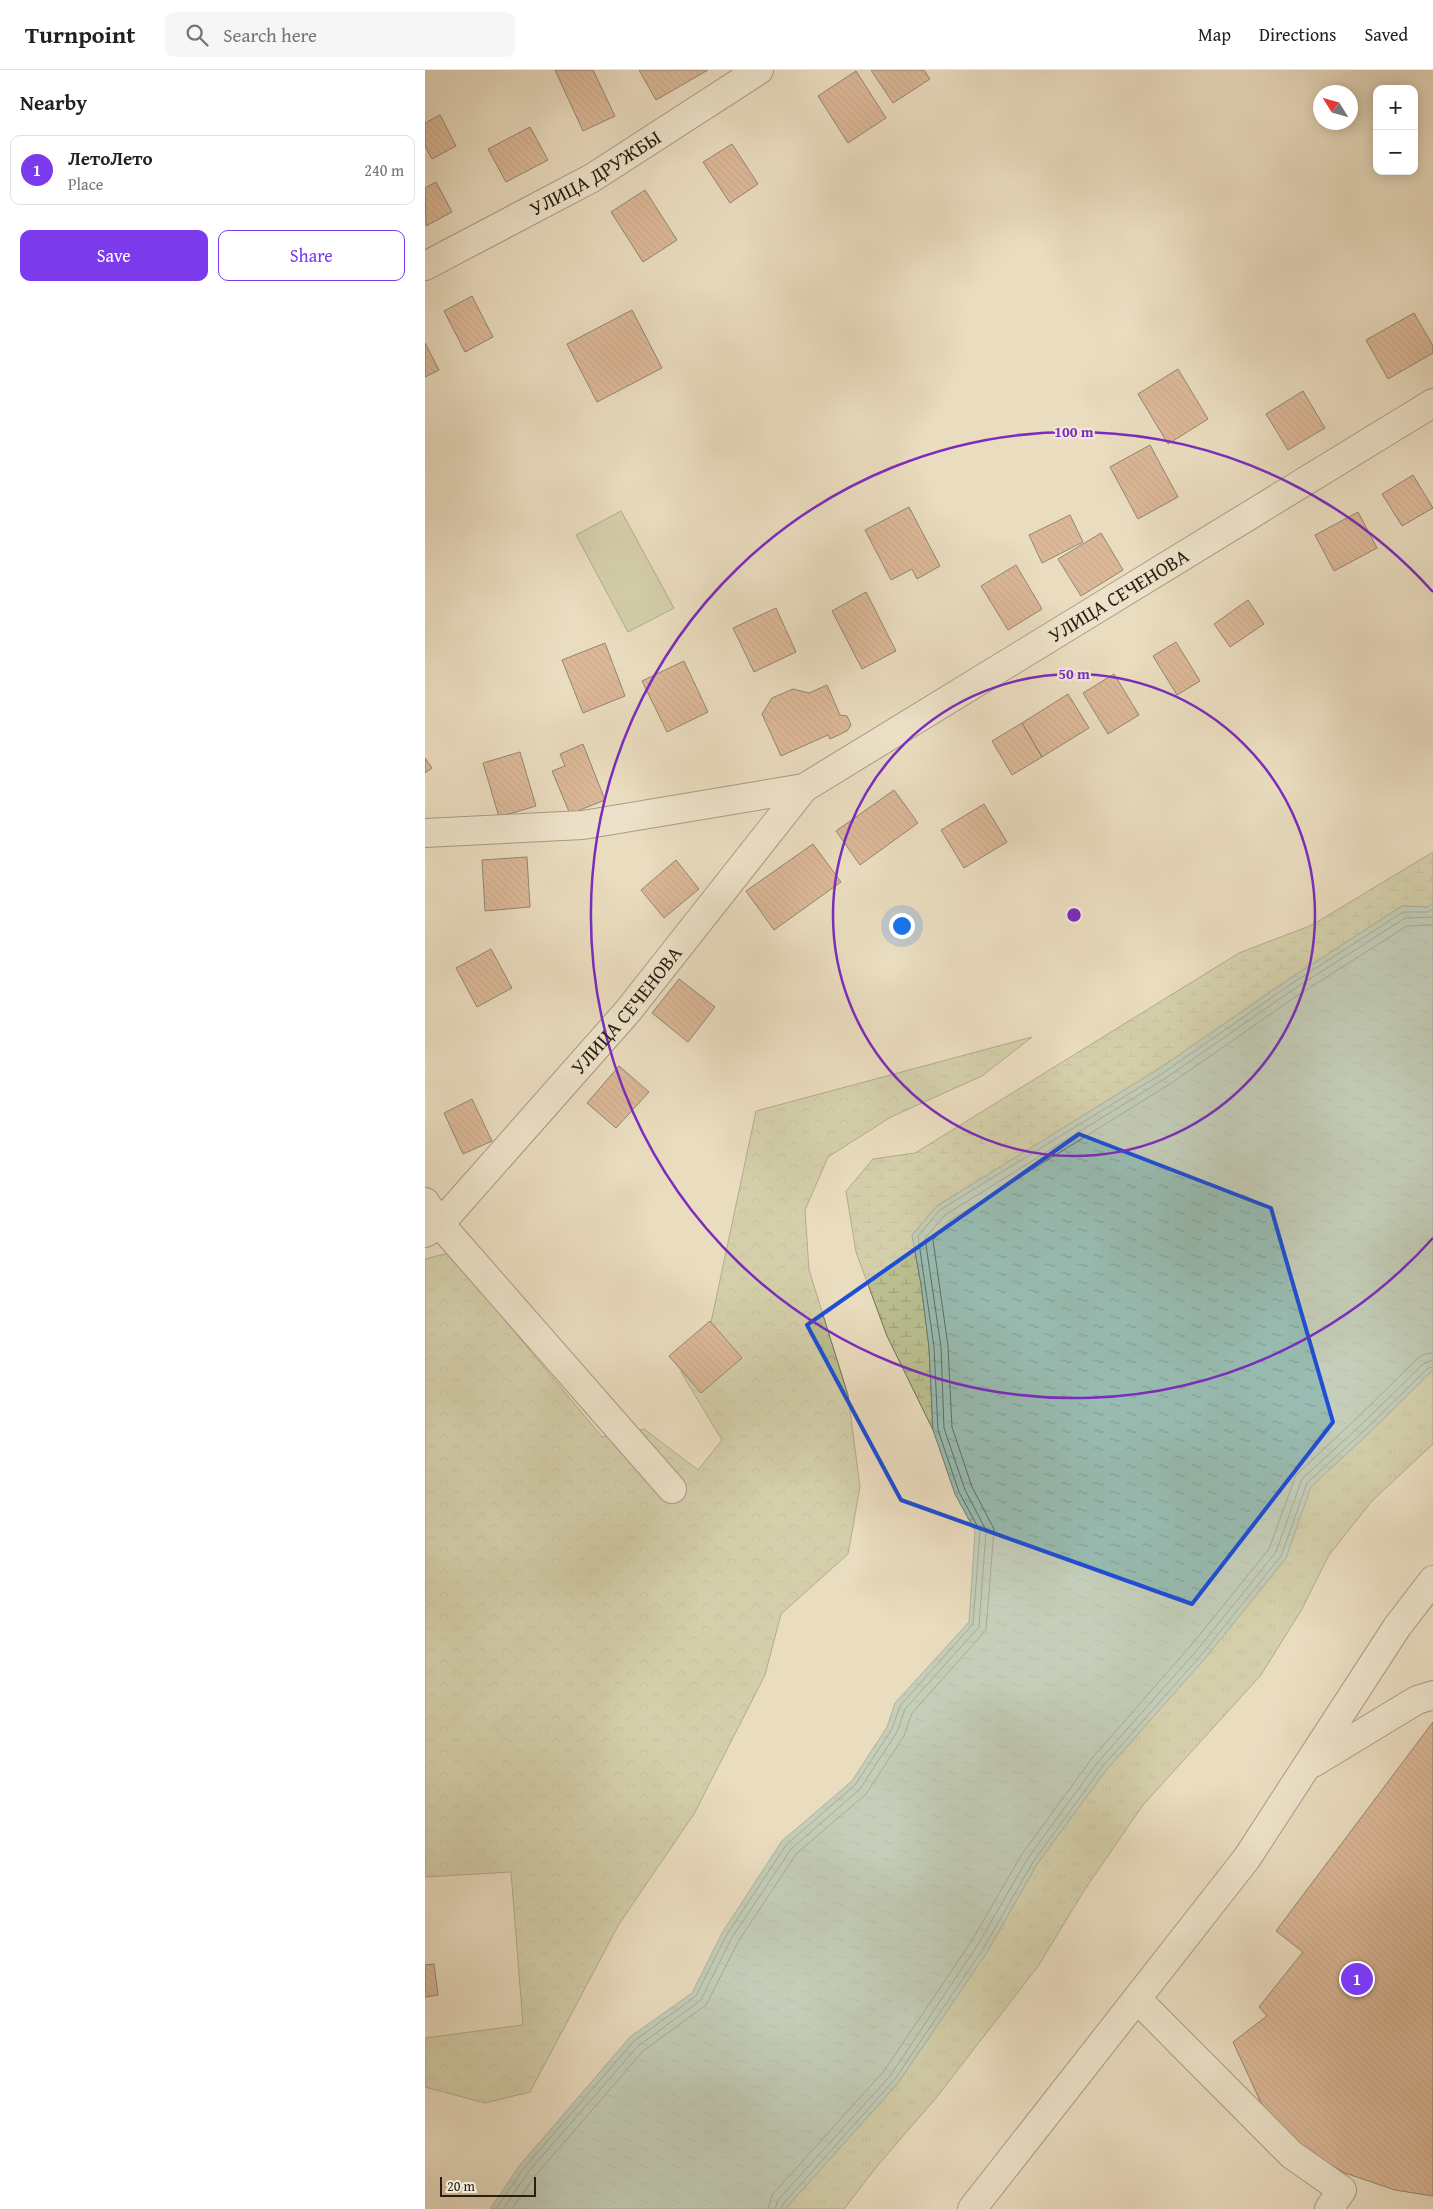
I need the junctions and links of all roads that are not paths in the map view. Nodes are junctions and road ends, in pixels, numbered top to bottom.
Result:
1 (759, 70) edge
2 (425, 266) edge
3 (1433, 403) edge
4 (804, 788) junction
5 (425, 833) edge
6 (425, 1202) edge
7 (432, 1229) edge
8 (672, 1489) dead end
9 (1433, 1580) edge
10 (1433, 1695) edge
11 (1307, 1767) junction
12 (1137, 1999) junction
13 (972, 2209) edge
14 (1329, 2209) edge

1 - 2 street, УЛИЦА ДРУЖБЫ
3 - 4 street, УЛИЦА СЕЧЕНОВА
4 - 5 street, УЛИЦА СЕЧЕНОВА
4 - 7 street, УЛИЦА СЕЧЕНОВА
6 - 7 street
7 - 8 street
9 - 11 street
10 - 11 street
11 - 12 street
12 - 13 street
12 - 14 street

